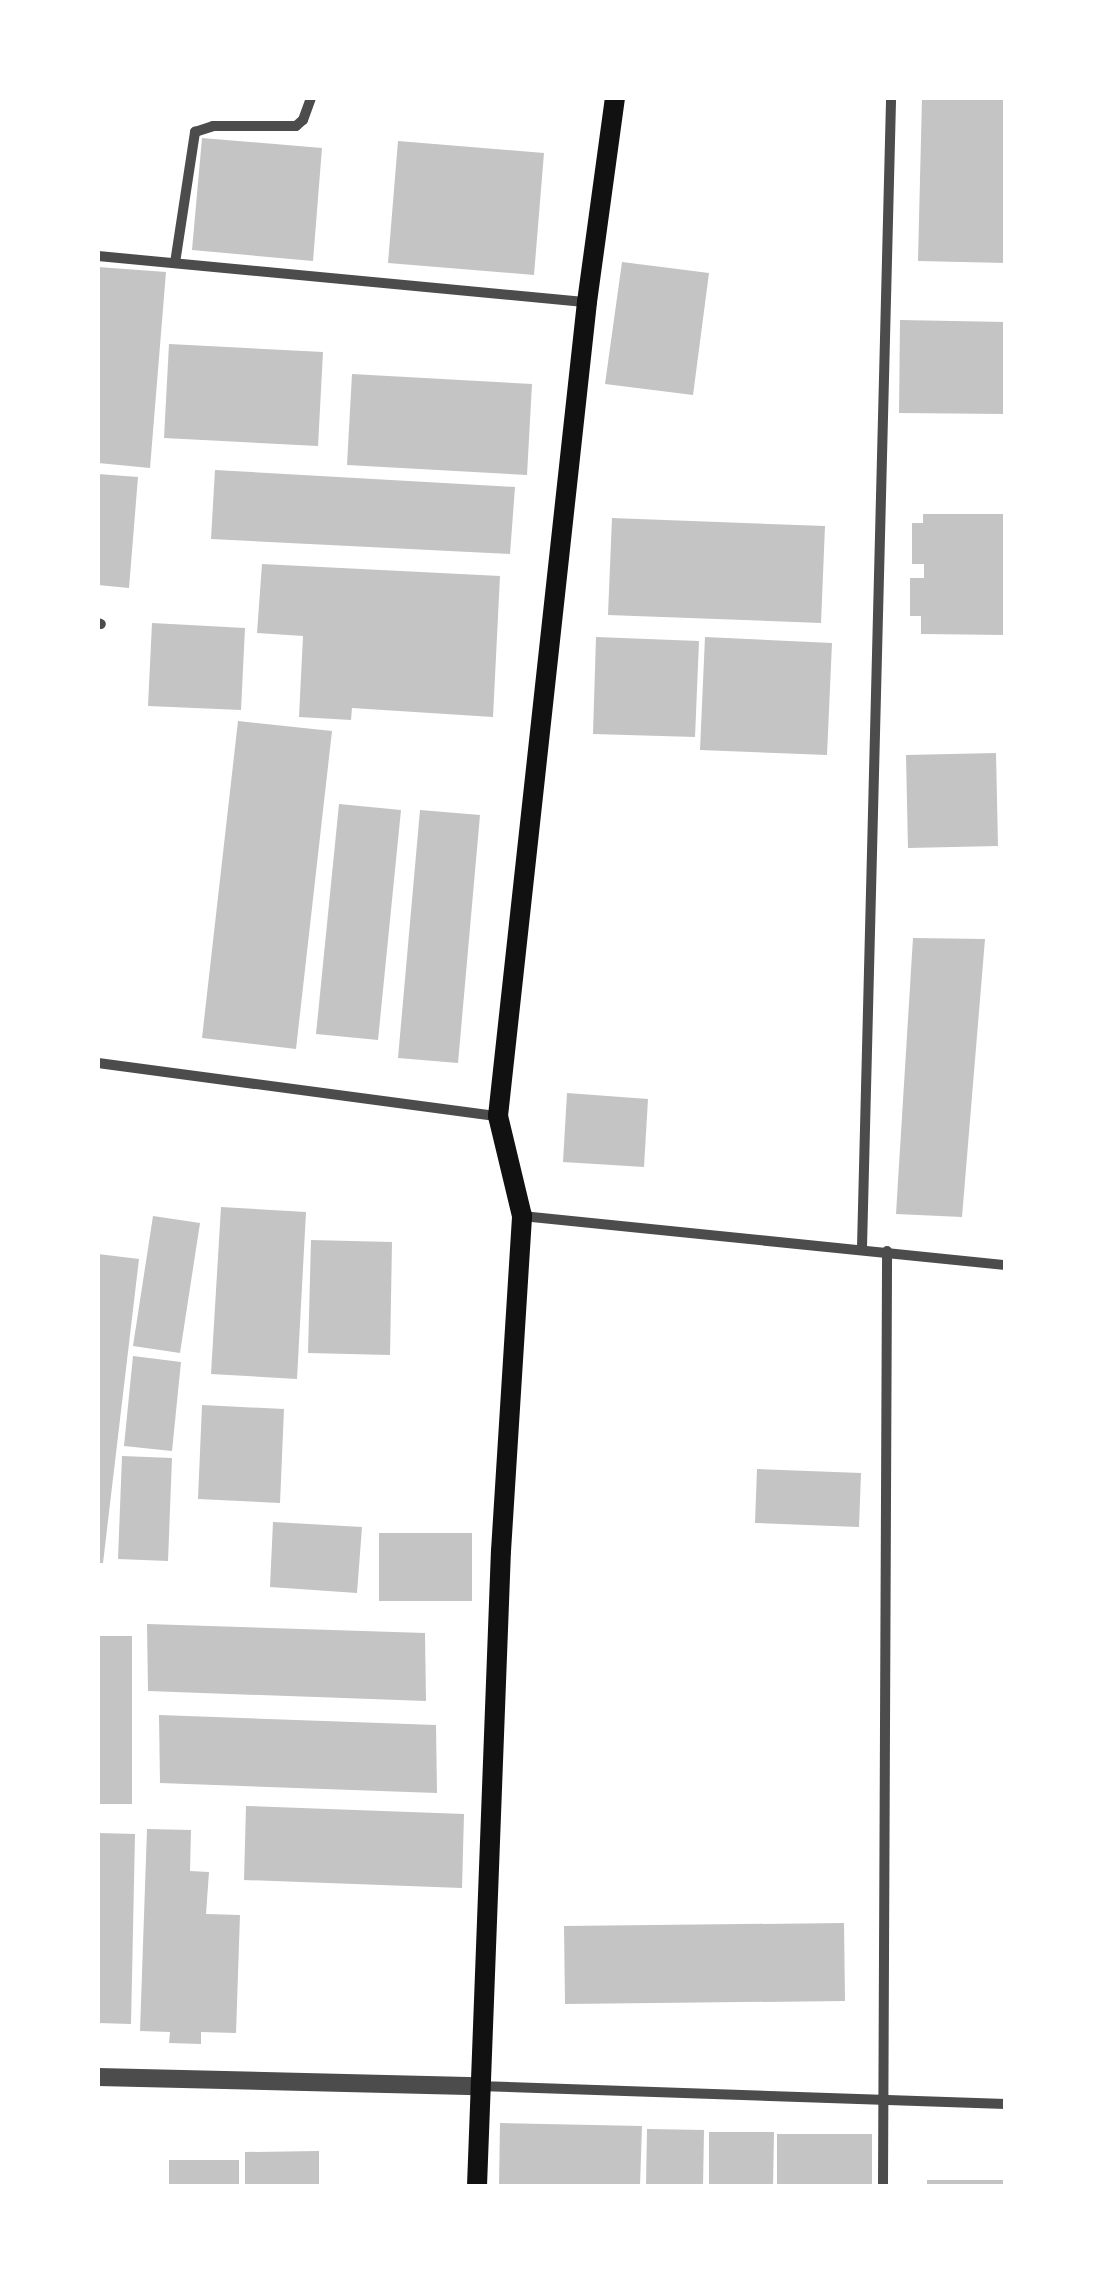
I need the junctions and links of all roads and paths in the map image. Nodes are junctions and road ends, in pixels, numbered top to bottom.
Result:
1 (310, 98) edge
2 (615, 98) edge
3 (892, 98) edge
4 (98, 256) edge
5 (175, 263) junction
6 (587, 302) junction
7 (98, 1062) edge
8 (498, 1116) junction
9 (522, 1216) junction
10 (862, 1247) junction
11 (887, 1251) junction
12 (1006, 1264) edge
13 (98, 2077) edge
14 (478, 2086) junction
15 (882, 2101) junction
16 (1006, 2104) edge
17 (477, 2186) edge
18 (883, 2186) edge

1 - 5 street
2 - 6 main road
3 - 10 street
4 - 5 street
5 - 6 street
6 - 8 main road
7 - 8 street
8 - 9 main road
9 - 10 street
9 - 14 main road
10 - 11 street
11 - 12 street
11 - 15 street
13 - 14 street
14 - 15 street
14 - 17 main road
15 - 16 street
15 - 18 street

